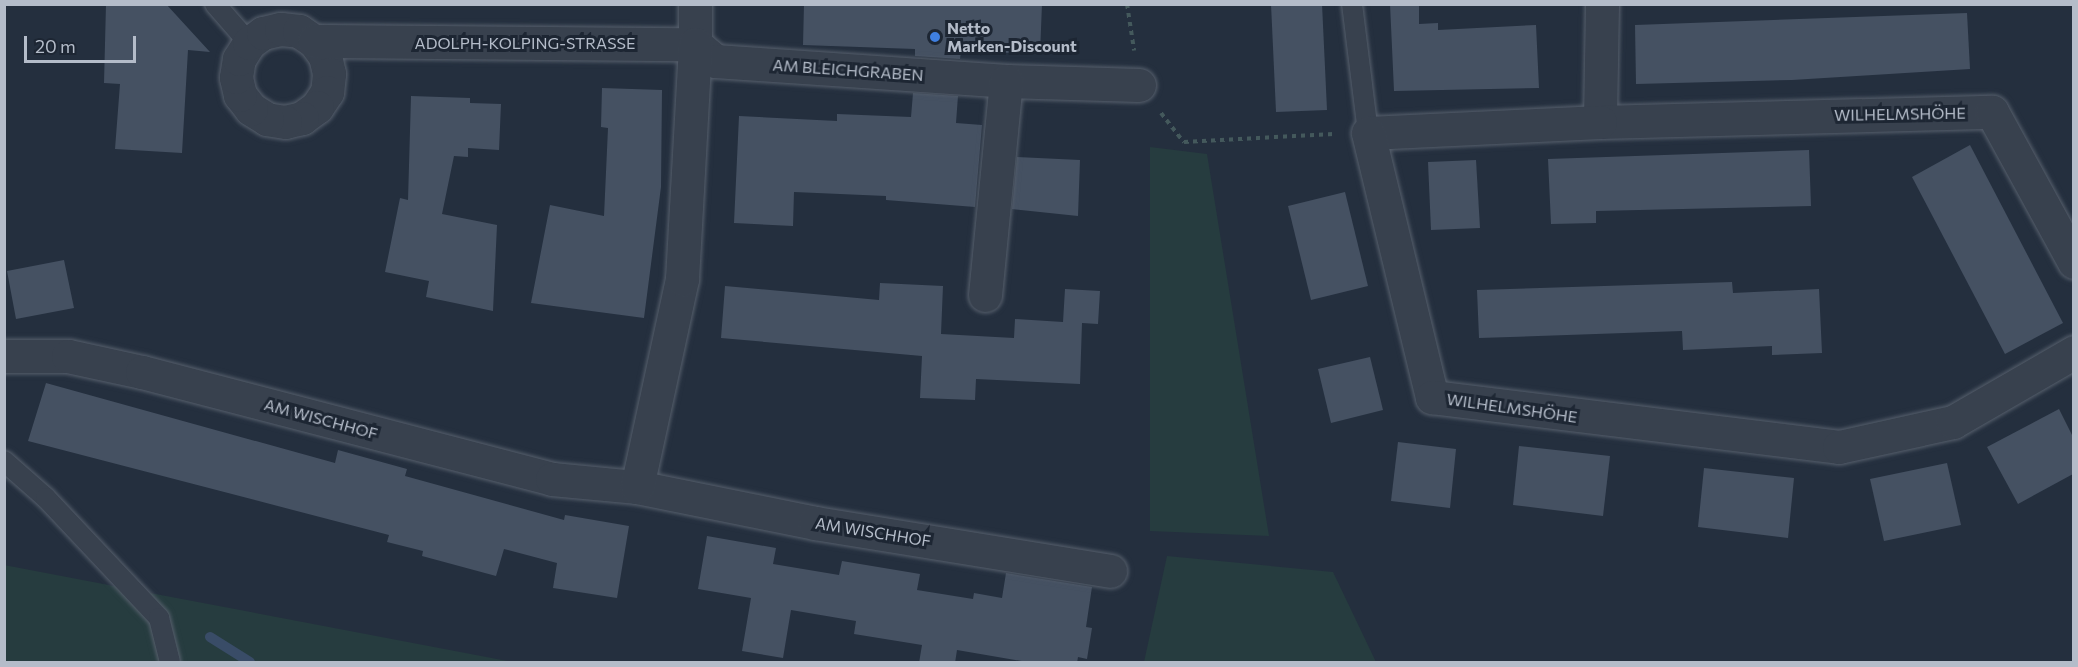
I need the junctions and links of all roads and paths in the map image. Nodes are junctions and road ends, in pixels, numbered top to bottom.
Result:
1 (215, 4) edge
2 (695, 4) edge
3 (1352, 4) edge
4 (1602, 4) edge
5 (314, 41) junction
6 (249, 43) junction
7 (695, 44) junction
8 (1006, 81) junction
9 (1139, 85) dead end
10 (1600, 122) junction
11 (1368, 133) junction
12 (1184, 142) dead end
13 (2073, 262) edge
14 (985, 296) dead end
15 (2073, 352) edge
16 (4, 356) edge
17 (4, 461) edge
18 (637, 487) junction
19 (1110, 571) dead end
20 (170, 663) edge

1 - 6 lane
2 - 7 street
3 - 11 lane
4 - 10 street
5 - 6 street, ADOLPH-KOLPING-STRASSE
5 - 6 street
5 - 7 street, ADOLPH-KOLPING-STRASSE
7 - 8 street, AM BLEICHGRABEN
7 - 18 street
8 - 9 street, AM BLEICHGRABEN
8 - 14 street
10 - 11 street, WILHELMSHÖHE
10 - 13 street, WILHELMSHÖHE
11 - 12 path
11 - 15 street, WILHELMSHÖHE
16 - 18 street, AM WISCHHOF
17 - 20 lane
18 - 19 street, AM WISCHHOF

